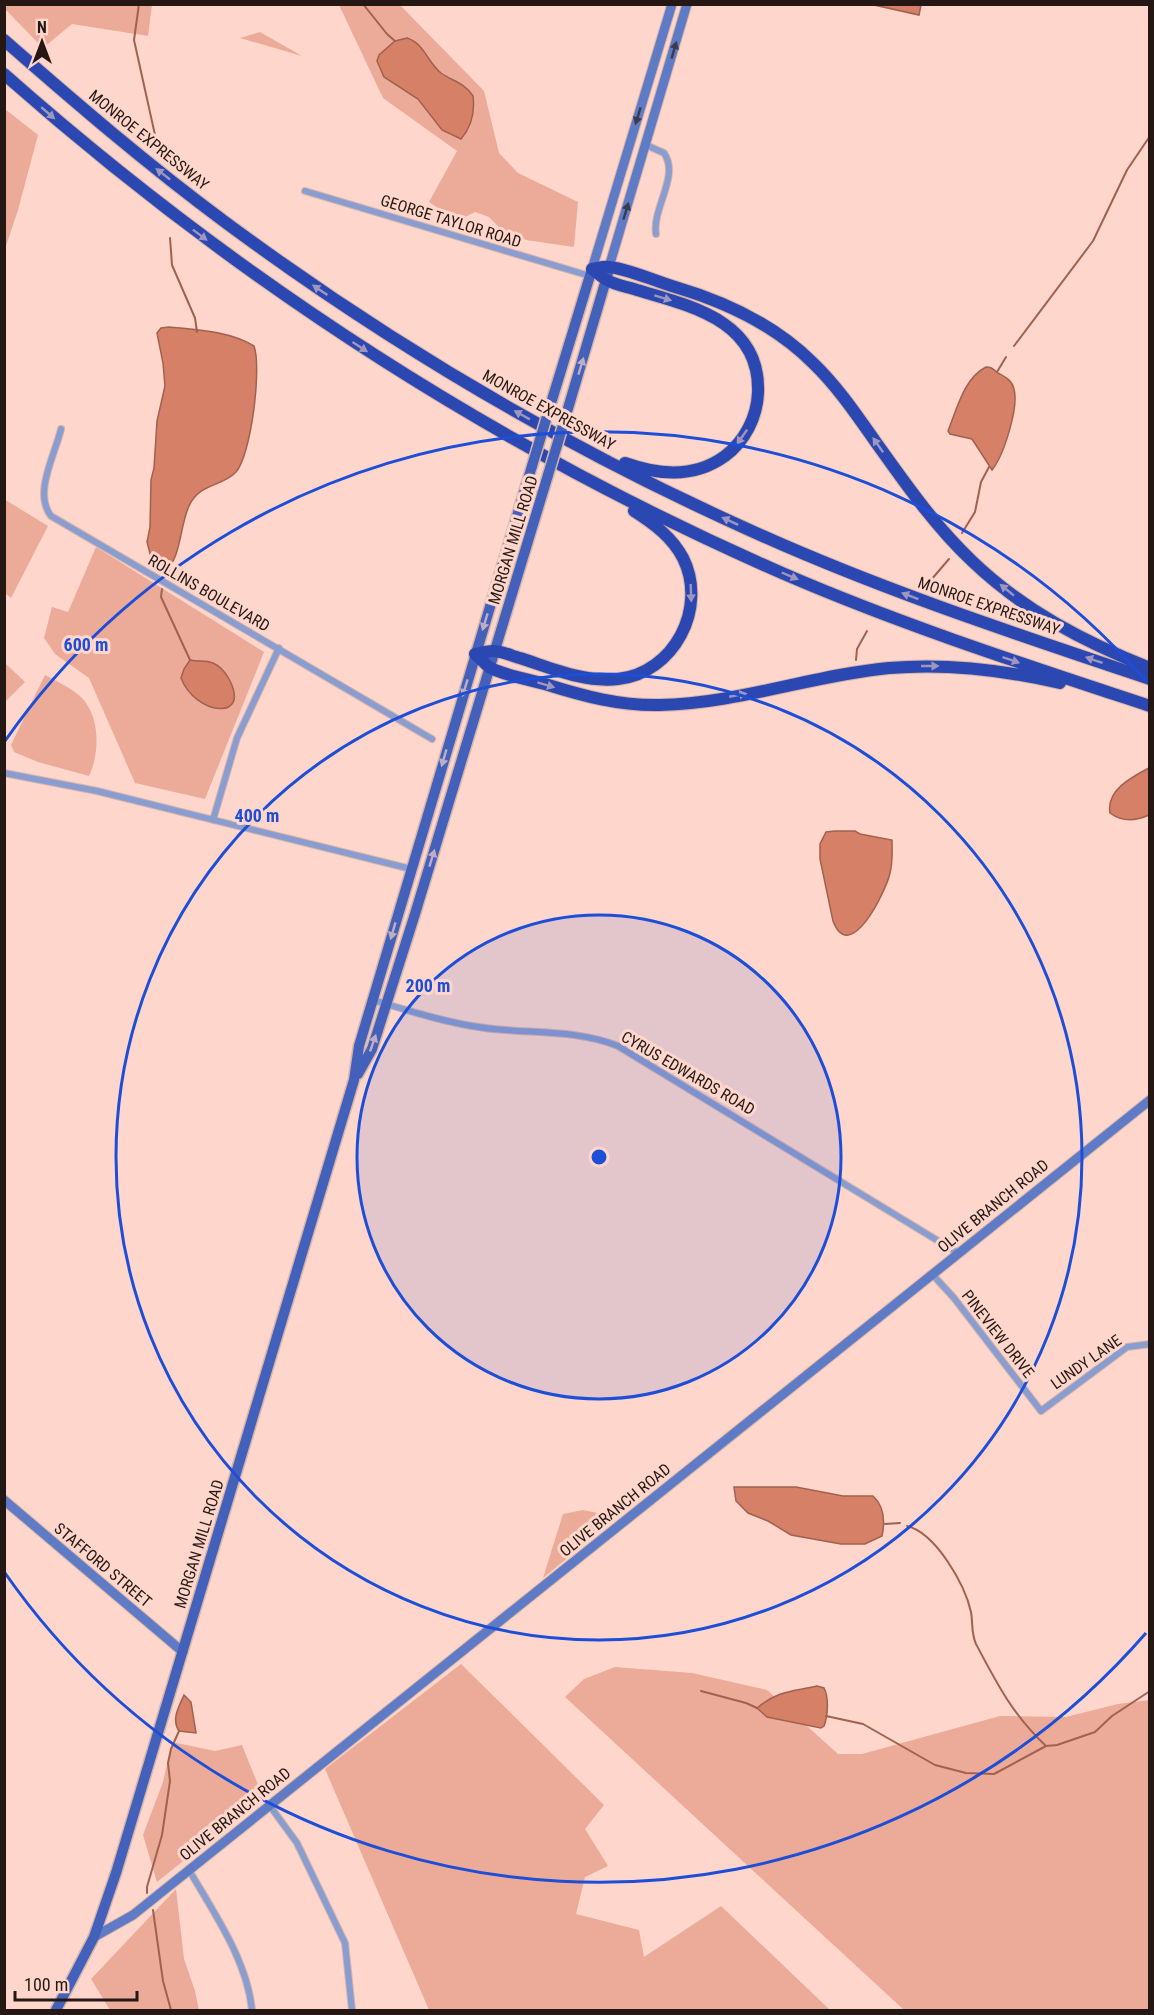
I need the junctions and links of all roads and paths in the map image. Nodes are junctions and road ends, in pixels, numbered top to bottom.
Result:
1 (672, 4) edge
2 (687, 4) edge
3 (4, 40) edge
4 (4, 74) edge
5 (646, 145) junction
6 (305, 191) dead end
7 (656, 234) dead end
8 (609, 267) junction
9 (591, 272) junction
10 (607, 280) junction
11 (61, 429) dead end
12 (573, 443) junction
13 (585, 478) junction
14 (279, 648) junction
15 (495, 651) junction
16 (475, 654) junction
17 (490, 668) junction
18 (1149, 668) edge
19 (1149, 679) edge
20 (1145, 704) edge
21 (432, 739) dead end
22 (4, 772) edge
23 (213, 820) junction
24 (411, 869) junction
25 (373, 1000) junction
26 (386, 1004) junction
27 (354, 1080) junction
28 (1149, 1100) edge
29 (958, 1253) junction
30 (932, 1274) junction
31 (1149, 1344) edge
32 (1041, 1411) joint
33 (4, 1500) edge
34 (183, 1652) junction
35 (270, 1806) junction
36 (189, 1870) junction
37 (94, 1937) junction
38 (56, 2010) edge
39 (252, 2010) edge
40 (352, 2010) edge

1 -> 9 street, MORGAN MILL ROAD
5 -> 2 street, MORGAN MILL ROAD
12 -> 3 highway, MONROE EXPRESSWAY
4 -> 13 highway
5 - 7 street
8 -> 5 street, MORGAN MILL ROAD
6 - 9 street, GEORGE TAYLOR ROAD
8 - 9 highway
8 - 10 main road, MORGAN MILL ROAD
18 -> 8 highway
9 - 10 highway
9 -> 16 main road, MORGAN MILL ROAD, bridge
10 -> 12 highway
15 -> 10 main road, MORGAN MILL ROAD, bridge
11 - 14 street, ROLLINS BOULEVARD
19 -> 12 highway, MONROE EXPRESSWAY
13 -> 15 highway
13 -> 20 highway
14 - 21 street, ROLLINS BOULEVARD
14 - 23 street
15 - 16 highway
15 - 17 main road, MORGAN MILL ROAD
16 - 17 highway
16 -> 24 main road, MORGAN MILL ROAD
17 -> 20 highway
26 -> 17 main road, MORGAN MILL ROAD
22 - 23 street
23 - 24 street
24 -> 25 main road, MORGAN MILL ROAD
25 - 26 street, CYRUS EDWARDS ROAD
25 - 27 main road, MORGAN MILL ROAD
27 -> 26 main road, MORGAN MILL ROAD
26 - 29 street, CYRUS EDWARDS ROAD
27 - 34 main road, MORGAN MILL ROAD
28 - 29 street, OLIVE BRANCH ROAD
29 - 30 street, OLIVE BRANCH ROAD
30 - 32 street, PINEVIEW DRIVE
30 - 35 street, OLIVE BRANCH ROAD
31 - 32 street, LUNDY LANE
33 - 34 street, STAFFORD STREET
34 - 37 main road, MORGAN MILL ROAD
35 - 36 street, OLIVE BRANCH ROAD
35 - 40 street
36 - 37 street, OLIVE BRANCH ROAD
36 - 39 street
37 - 38 main road, MORGAN MILL ROAD

